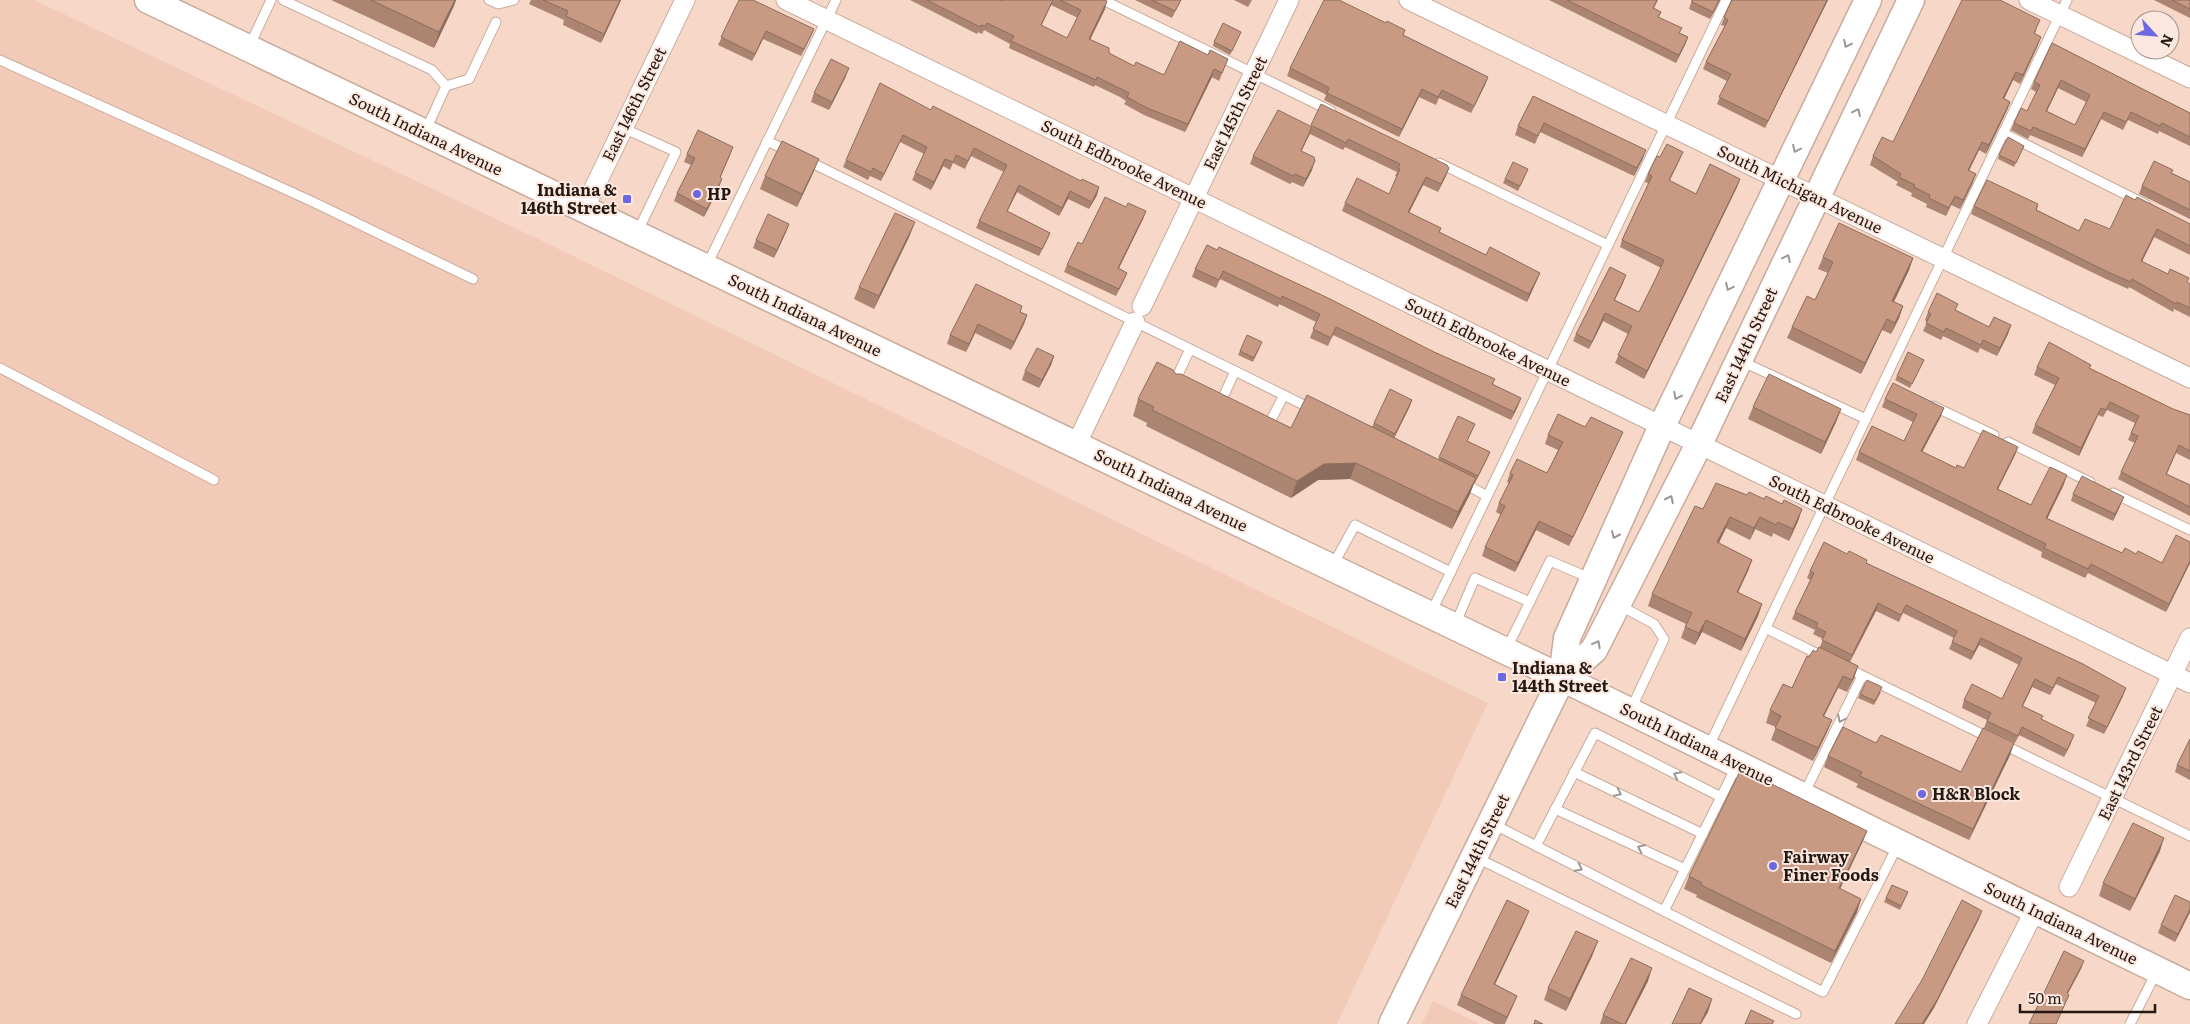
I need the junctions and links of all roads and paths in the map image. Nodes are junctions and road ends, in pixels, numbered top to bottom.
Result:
1 (148, 0) edge
2 (271, 0) edge
3 (283, 0) edge
4 (489, 0) edge
5 (514, 0) edge
6 (685, 0) edge
7 (786, 0) edge
8 (836, 0) edge
9 (1103, 0) edge
10 (1289, 0) edge
11 (1409, 0) edge
12 (1726, 0) edge
13 (1868, 0) edge
14 (1911, 0) edge
15 (2029, 0) edge
16 (2063, 7) edge
17 (826, 20) junction
18 (496, 22) dead end
19 (248, 48) junction
20 (0, 60) edge
21 (1254, 73) junction
22 (2190, 78) edge
23 (446, 86) junction
24 (1342, 116) edge
25 (1666, 124) junction
26 (623, 128) junction
27 (424, 133) junction
28 (2003, 133) junction
29 (767, 141) junction
30 (1431, 159) edge
31 (1781, 180) junction
32 (1816, 197) junction
33 (1194, 198) junction
34 (2155, 208) edge
35 (584, 209) junction
36 (636, 234) junction
37 (1608, 244) junction
38 (1943, 258) junction
39 (706, 267) junction
40 (473, 279) dead end
41 (1139, 314) junction
42 (1190, 349) junction
43 (1738, 360) junction
44 (0, 368) edge
45 (1548, 370) junction
46 (1235, 371) junction
47 (2190, 378) edge
48 (1173, 385) edge
49 (1284, 395) junction
50 (1927, 403) edge
51 (1220, 404) edge
52 (1319, 412) edge
53 (1866, 419) junction
54 (1662, 426) junction
55 (1267, 428) edge
56 (1698, 444) junction
57 (1076, 445) junction
58 (1452, 478) edge
59 (214, 480) dead end
60 (1487, 496) junction
61 (1824, 505) junction
62 (2190, 530) edge
63 (1332, 567) junction
64 (1451, 572) junction
65 (1594, 580) junction
66 (1530, 602) junction
67 (1616, 604) junction
68 (1430, 614) junction
69 (1455, 626) junction
70 (1765, 628) junction
71 (2190, 638) edge
72 (1506, 650) junction
73 (1827, 658) edge
74 (1836, 663) edge
75 (2172, 674) junction
76 (1862, 676) junction
77 (1562, 678) junction
78 (2190, 683) edge
79 (1630, 711) junction
80 (1707, 749) junction
81 (1737, 764) junction
82 (1574, 772) junction
83 (1803, 796) junction
84 (1721, 797) junction
85 (2112, 798) junction
86 (1555, 809) junction
87 (1491, 823) junction
88 (1702, 834) junction
89 (2190, 836) edge
90 (1899, 843) junction
91 (1536, 846) junction
92 (1474, 857) junction
93 (1685, 869) junction
94 (2069, 887) dead end
95 (1664, 910) junction
96 (2036, 910) junction
97 (2157, 970) junction
98 (2190, 986) edge
99 (1796, 1014) dead end
100 (1397, 1020) edge
101 (1977, 1024) edge
102 (2130, 1024) edge

1 - 19 main road, South Indiana Avenue
2 - 19 lane
3 - 23 lane
4 - 5 lane
6 - 26 street, East 146th Street
7 - 17 street, South Edbrooke Avenue
8 - 17 lane
9 - 21 lane
10 - 21 street, East 145th Street
11 - 25 street, South Michigan Avenue
12 - 25 lane
13 -> 31 main road, East 144th Street
32 -> 14 main road, East 144th Street
15 - 16 street
16 - 22 street
16 - 28 lane
17 - 29 lane
17 - 33 street, South Edbrooke Avenue
18 - 23 lane
19 - 27 main road, South Indiana Avenue
20 - 40 lane
21 - 24 lane
21 - 33 street, East 145th Street
23 - 27 lane
25 - 31 street, South Michigan Avenue
25 - 37 lane
26 - 35 street, East 146th Street
26 - 36 lane
27 - 35 main road, South Indiana Avenue
28 - 34 lane
28 - 38 lane
29 - 39 lane
29 - 41 lane
30 - 37 lane
31 - 32 street, South Michigan Avenue
31 -> 54 main road, East 144th Street
32 - 38 street, South Michigan Avenue
43 -> 32 main road, East 144th Street
33 - 41 street, East 145th Street
33 - 45 street, South Edbrooke Avenue
35 - 36 main road, South Indiana Avenue
36 - 39 main road, South Indiana Avenue
37 - 45 lane
38 - 47 street, South Michigan Avenue
38 - 53 lane
39 - 57 main road, South Indiana Avenue
41 - 42 lane
41 - 57 street, East 145th Street
42 - 46 lane
42 - 48 lane
43 - 53 lane
43 - 56 main road, East 144th Street
44 - 59 lane
45 - 54 street, South Edbrooke Avenue
45 - 60 lane
46 - 49 lane
46 - 51 lane
49 - 52 lane
49 - 55 lane
50 - 62 lane
53 - 61 lane
54 - 56 street, South Edbrooke Avenue
54 -> 65 main road, East 144th Street
56 - 61 street, South Edbrooke Avenue
67 -> 56 main road, East 144th Street
57 - 63 main road, South Indiana Avenue
58 - 60 lane
60 - 64 lane
61 - 70 lane
61 - 75 street, South Edbrooke Avenue
63 - 64 lane
63 - 68 main road, South Indiana Avenue
64 - 68 lane
65 - 66 lane
65 - 77 main road, East 144th Street
66 - 69 lane
66 - 72 lane
77 -> 67 main road, East 144th Street
67 - 79 lane
68 - 69 main road, South Indiana Avenue
69 - 72 main road, South Indiana Avenue
70 - 73 lane
70 - 80 lane
71 - 75 street, East 143rd Street
72 - 77 main road, South Indiana Avenue
74 - 76 lane
75 - 78 street, South Edbrooke Avenue
75 - 85 street, East 143rd Street
76 -> 83 lane
76 - 85 lane
77 - 79 main road, South Indiana Avenue
77 - 87 main road, East 144th Street
79 - 80 main road, South Indiana Avenue
80 - 81 main road, South Indiana Avenue
81 - 83 main road, South Indiana Avenue
81 - 84 lane
84 -> 82 lane
82 - 86 lane
82 -> 88 lane
83 - 90 main road, South Indiana Avenue
84 - 88 lane
85 - 89 lane
85 - 94 street, East 143rd Street
86 - 91 lane
93 -> 86 lane
87 - 91 lane
87 - 92 main road, East 144th Street
88 - 93 lane
90 - 95 lane
90 - 96 main road, South Indiana Avenue
91 -> 95 lane
92 - 99 lane
92 - 100 main road, East 144th Street
93 - 95 lane
96 - 97 main road, South Indiana Avenue
96 - 101 street
97 - 98 main road, South Indiana Avenue
97 - 102 lane

